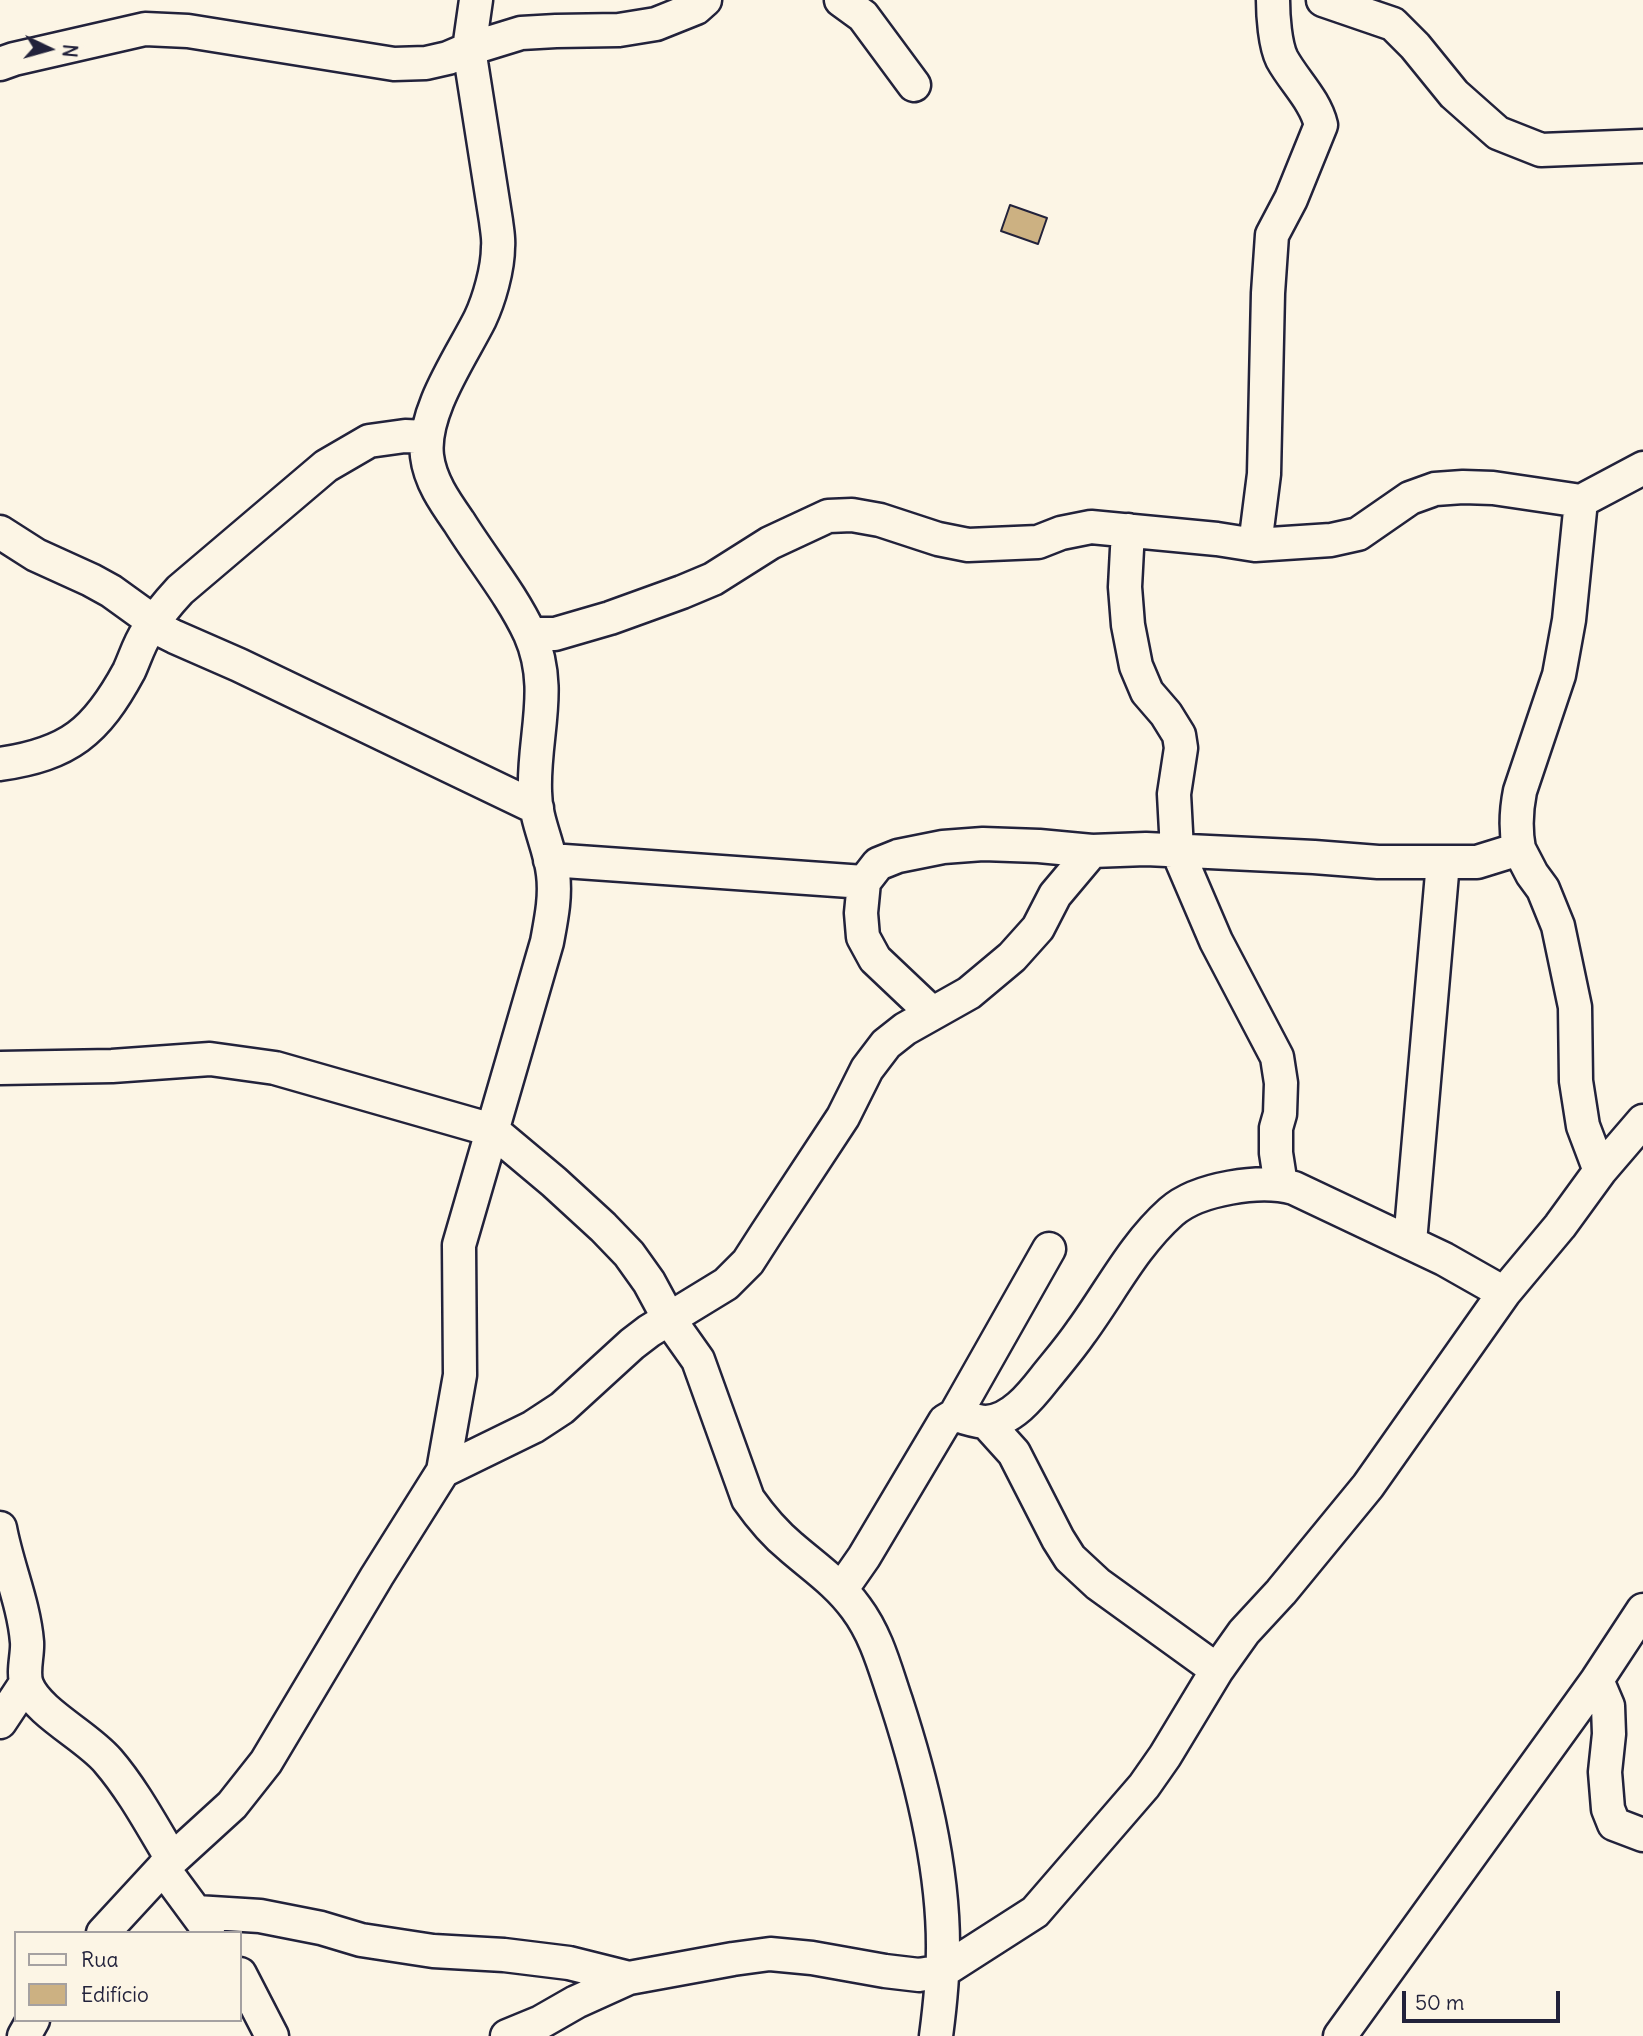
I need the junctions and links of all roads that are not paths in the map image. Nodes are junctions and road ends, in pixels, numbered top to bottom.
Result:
1 (476, 0) edge
2 (705, 0) edge
3 (841, 0) edge
4 (1273, 0) edge
5 (1323, 0) edge
6 (469, 50) junction
7 (0, 64) edge
8 (914, 85) dead end
9 (1643, 146) edge
10 (427, 437) junction
11 (1643, 468) edge
12 (1581, 501) junction
13 (1128, 530) junction
14 (0, 532) edge
15 (1255, 545) junction
16 (154, 622) junction
17 (542, 643) junction
18 (0, 764) edge
19 (537, 808) junction
20 (1519, 849) junction
21 (1177, 850) junction
22 (1092, 851) junction
23 (550, 860) junction
24 (1443, 862) junction
25 (864, 882) junction
26 (932, 1013) junction
27 (0, 1068) edge
28 (1643, 1121) edge
29 (492, 1130) junction
30 (1600, 1171) junction
31 (1282, 1185) junction
32 (1410, 1242) junction
33 (1049, 1249) dead end
34 (1504, 1293) junction
35 (668, 1319) junction
36 (955, 1415) junction
37 (986, 1422) junction
38 (443, 1471) junction
39 (0, 1528) edge
40 (841, 1590) junction
41 (1643, 1610) edge
42 (1217, 1670) junction
43 (1597, 1680) junction
44 (26, 1683) junction
45 (47, 1710) junction
46 (1, 1721) edge
47 (1643, 1835) edge
48 (168, 1863) junction
49 (204, 1922) edge
50 (105, 1931) edge
51 (943, 1971) junction
52 (242, 1978) edge
53 (629, 1978) junction
54 (272, 2036) edge
55 (507, 2036) edge
56 (936, 2036) edge
57 (1340, 2036) edge

1 - 6 street
2 - 6 street
3 - 8 street
4 - 15 street
5 - 9 street
6 - 7 street
6 - 10 street
10 - 16 street
10 - 17 street
11 - 12 street
12 - 15 street
12 - 20 street
13 - 15 street
13 - 17 street
13 - 21 street
14 - 16 street
16 - 18 street
16 - 19 street
17 - 19 street
19 - 23 street
20 - 24 street
20 - 30 street
21 - 22 street
21 - 24 street
21 - 31 street
22 - 25 street
22 - 26 street
23 - 25 street
23 - 29 street
24 - 32 street
25 - 26 street
26 - 35 street
27 - 29 street
28 - 30 street
29 - 35 street
29 - 38 street
30 - 34 street
31 - 32 street
31 - 37 street
32 - 34 street
33 - 36 street
34 - 42 street
35 - 38 street
35 - 40 street
36 - 37 street
36 - 40 street
37 - 42 street
38 - 48 street
39 - 44 street
40 - 51 street
41 - 43 street
42 - 51 street
43 - 47 street
43 - 57 street
44 - 45 street
44 - 46 street
45 - 46 street
45 - 48 street
48 - 49 street
48 - 50 street
49 - 53 street
51 - 53 street
51 - 56 street
52 - 54 street
53 - 55 street

